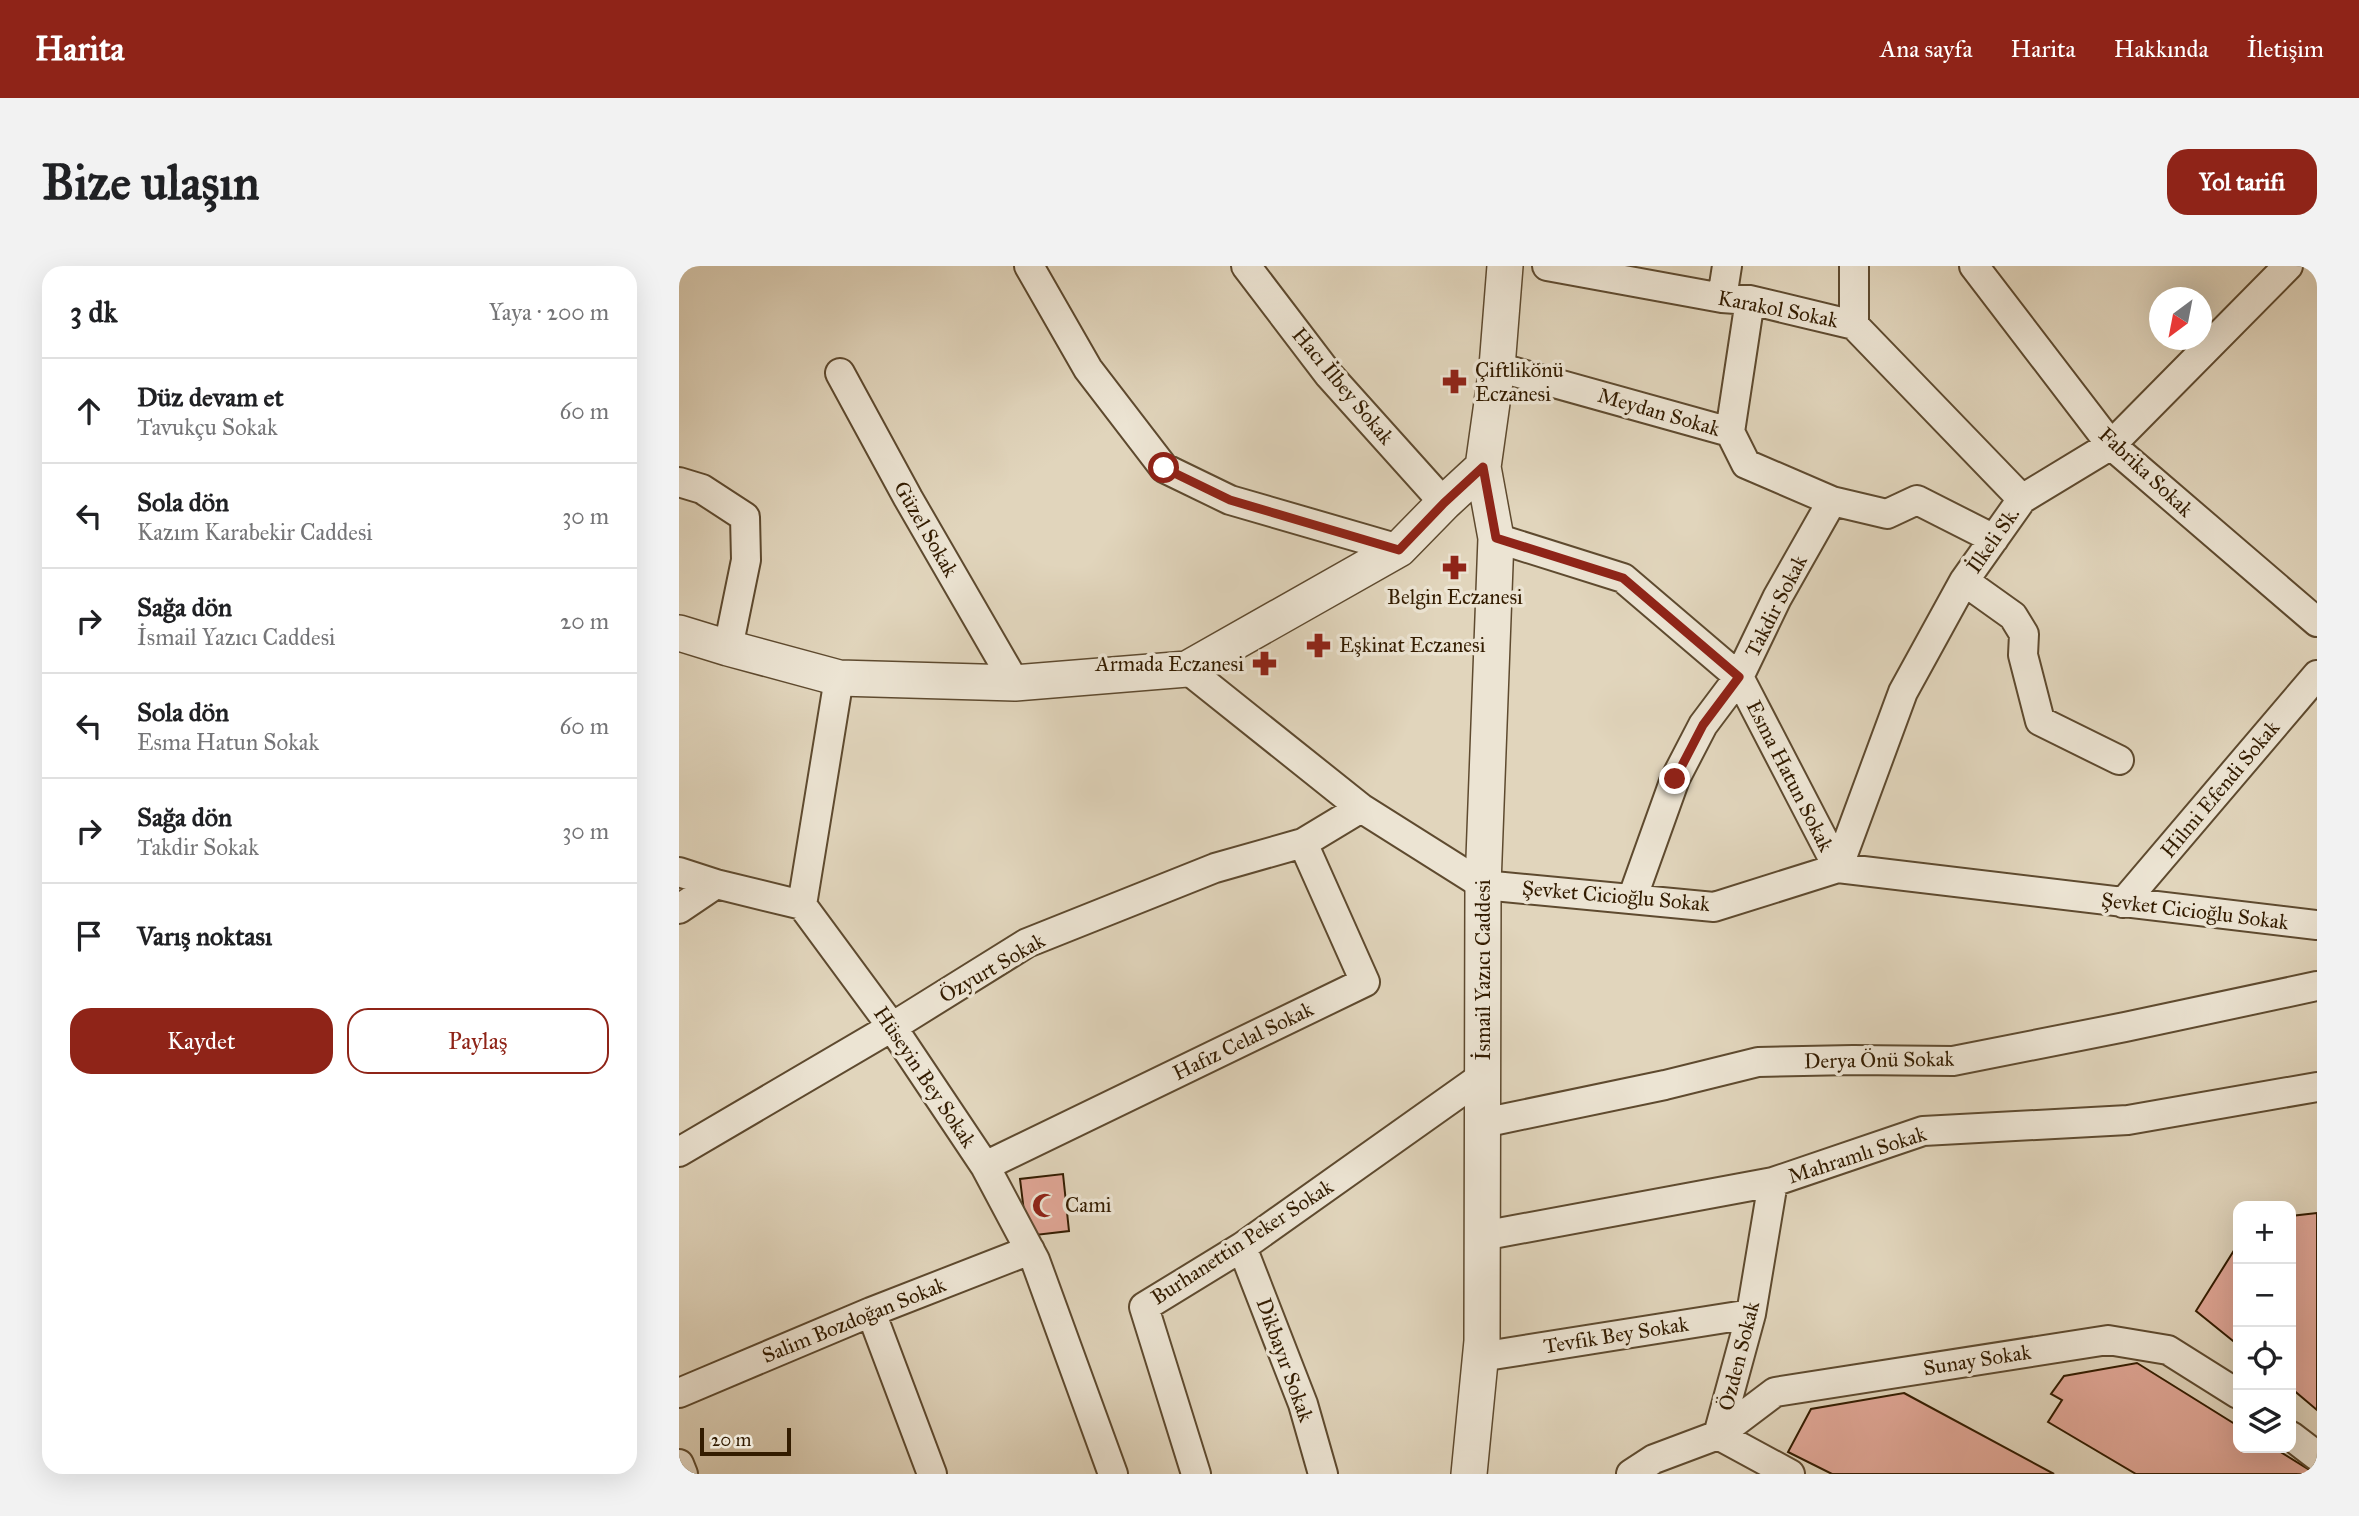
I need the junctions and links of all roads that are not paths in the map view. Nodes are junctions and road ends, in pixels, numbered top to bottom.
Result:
1 (1029, 266) edge
2 (1246, 266) edge
3 (1505, 266) edge
4 (1548, 266) edge
5 (1727, 266) edge
6 (1854, 266) edge
7 (1974, 266) edge
8 (2288, 266) edge
9 (1722, 298) junction
10 (1750, 300) junction
11 (1854, 325) junction
12 (1497, 367) junction
13 (840, 373) dead end
14 (1730, 432) junction
15 (2111, 444) junction
16 (1483, 467) junction
17 (679, 482) edge
18 (2022, 499) junction
19 (1832, 501) junction
20 (1444, 503) junction
21 (1496, 538) junction
22 (1994, 539) junction
23 (1399, 550) junction
24 (1964, 581) junction
25 (2317, 622) edge
26 (679, 633) edge
27 (728, 649) junction
28 (1187, 669) junction
29 (2317, 675) edge
30 (1739, 677) junction
31 (839, 678) junction
32 (1015, 683) junction
33 (2119, 760) dead end
34 (1361, 808) junction
35 (1303, 843) junction
36 (1838, 868) junction
37 (679, 872) edge
38 (716, 884) junction
39 (1483, 885) junction
40 (1632, 900) junction
41 (2123, 903) junction
42 (803, 905) junction
43 (679, 909) edge
44 (2317, 925) edge
45 (2317, 986) edge
46 (892, 1027) junction
47 (1483, 1076) junction
48 (2317, 1087) edge
49 (1483, 1124) junction
50 (679, 1152) edge
51 (985, 1166) junction
52 (1773, 1182) junction
53 (1482, 1236) junction
54 (1242, 1247) junction
55 (1030, 1250) junction
56 (871, 1312) junction
57 (1751, 1314) junction
58 (1480, 1357) junction
59 (2233, 1391) edge
60 (679, 1393) edge
61 (1719, 1435) junction
62 (2296, 1440) edge
63 (2317, 1456) edge
64 (679, 1464) edge
65 (683, 1474) edge
66 (932, 1474) edge
67 (1113, 1474) edge
68 (1196, 1474) edge
69 (1323, 1474) edge
70 (1469, 1474) edge
71 (1631, 1474) edge
72 (1790, 1474) edge

1 - 23 street
2 - 20 street, Hacı İlbey Sokak
3 - 12 street, İsmail Yazıcı Caddesi
4 - 9 street, Karakol Sokak
5 - 9 street
6 - 11 street
7 - 15 street, Fabrika Sokak
8 - 15 street, İlkeli Sk.
9 - 10 street, Karakol Sokak
10 - 11 street, Karakol Sokak
10 - 14 street
11 - 18 street, Karakol Sokak
12 - 14 street, Meydan Sokak
12 - 16 street, İsmail Yazıcı Caddesi
13 - 32 street, Güzel Sokak
14 - 19 street, Meydan Sokak
15 - 18 street, İlkeli Sk.
15 - 25 street, Fabrika Sokak
16 - 20 street
16 - 21 street, İsmail Yazıcı Caddesi
17 - 27 street
18 - 22 street, İlkeli Sk.
19 - 22 street, Meydan Sokak
19 - 30 street, Takdir Sokak
20 - 23 street
21 - 30 street, Esma Hatun Sokak
21 - 39 street, İsmail Yazıcı Caddesi
22 - 24 street, İlkeli Sk.
23 - 28 street
24 - 33 street
24 - 36 street, İlkeli Sk.
26 - 27 street
27 - 31 street
28 - 32 street
28 - 34 street, Şevket Cicioğlu Sokak
29 - 41 street, Hilmi Efendi Sokak
30 - 36 street, Esma Hatun Sokak
30 - 40 street, Takdir Sokak
31 - 32 street
31 - 42 street
34 - 35 street, Özyurt Sokak
34 - 39 street, Şevket Cicioğlu Sokak
35 - 46 street, Özyurt Sokak
35 - 51 street, Hafız Celal Sokak
36 - 40 street, Şevket Cicioğlu Sokak
36 - 41 street, Şevket Cicioğlu Sokak
37 - 38 street
38 - 42 street
38 - 43 street
39 - 40 street, Şevket Cicioğlu Sokak
39 - 47 street, İsmail Yazıcı Caddesi
41 - 44 street, Şevket Cicioğlu Sokak
42 - 46 street, Hüseyin Bey Sokak
45 - 49 street, Derya Önü Sokak
46 - 50 street, Özyurt Sokak
46 - 51 street, Hüseyin Bey Sokak
47 - 49 street, İsmail Yazıcı Caddesi
47 - 54 street, Burhanettin Peker Sokak
48 - 52 street, Mahramlı Sokak
49 - 53 street, İsmail Yazıcı Caddesi
51 - 55 street, Hüseyin Bey Sokak
52 - 53 street, Mahramlı Sokak
52 - 57 street, Özden Sokak
53 - 58 street, İsmail Yazıcı Caddesi
54 - 68 street, Burhanettin Peker Sokak
54 - 69 street, Dikbayır Sokak
55 - 56 street, Salim Bozdoğan Sokak
55 - 67 street, Hüseyin Bey Sokak
56 - 60 street, Salim Bozdoğan Sokak
56 - 66 street
57 - 58 street, Tevfik Bey Sokak
57 - 61 street, Özden Sokak
58 - 70 street, İsmail Yazıcı Caddesi
59 - 61 street, Sunay Sokak
61 - 71 street, Özden Sokak
61 - 72 street
62 - 63 street
64 - 65 street

